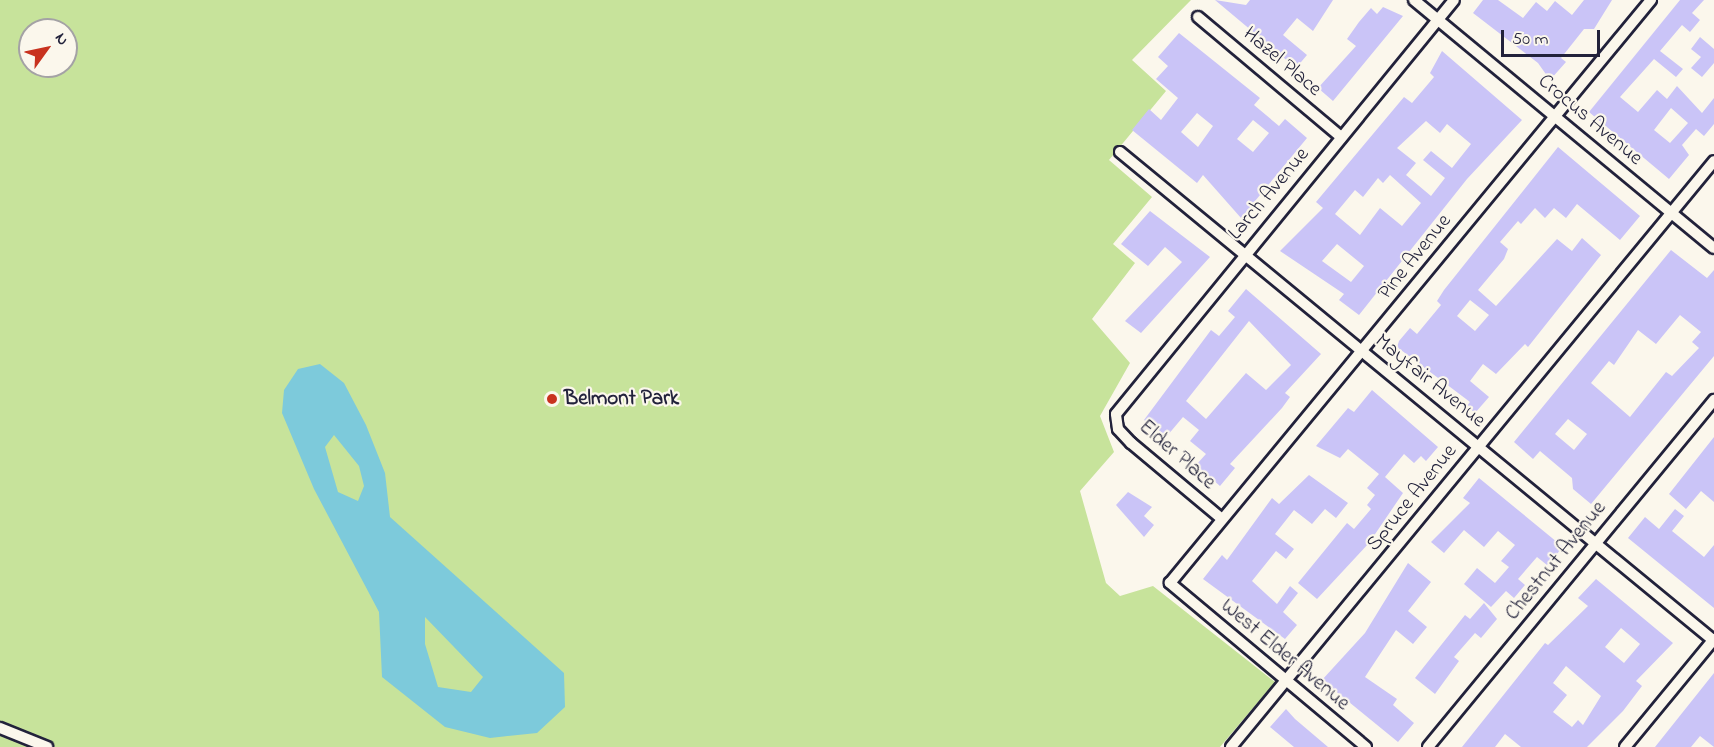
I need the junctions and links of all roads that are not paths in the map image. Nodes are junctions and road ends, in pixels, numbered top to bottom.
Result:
1 (1414, 0) edge
2 (1454, 0) edge
3 (1651, 0) edge
4 (1198, 17) dead end
5 (1438, 20) junction
6 (1556, 117) junction
7 (1341, 137) junction
8 (1120, 152) dead end
9 (1714, 161) edge
10 (1672, 213) junction
11 (1714, 248) edge
12 (1245, 254) junction
13 (1362, 351) junction
14 (1714, 400) edge
15 (1116, 414) joint
16 (1479, 446) junction
17 (1222, 519) junction
18 (1595, 543) junction
19 (1179, 592) joint
20 (1714, 640) edge
21 (1285, 681) junction
22 (0, 728) edge
23 (47, 747) edge
24 (1231, 747) edge
25 (1366, 747) edge
26 (1428, 747) edge
27 (1625, 747) edge

1 - 5 street, Crocus Avenue
2 - 5 street, Larch Avenue
3 - 6 street, Pine Avenue
4 - 7 street, Hazel Place
5 - 6 street, Crocus Avenue
5 - 7 street, Larch Avenue
6 - 10 street, Crocus Avenue
6 - 13 street, Pine Avenue
7 - 12 street, Larch Avenue
8 - 12 street, Mayfair Avenue
9 - 10 street, Spruce Avenue
10 - 11 street, Crocus Avenue
10 - 16 street, Spruce Avenue
12 - 13 street, Mayfair Avenue
12 - 15 street, Larch Avenue
13 - 16 street, Mayfair Avenue
13 - 17 street, Pine Avenue
14 - 18 street, Chestnut Avenue
15 - 17 street, Elder Place
16 - 18 street, Mayfair Avenue
16 - 21 street, Spruce Avenue
17 - 19 street, Pine Avenue
18 - 20 street, Mayfair Avenue
18 - 26 street, Chestnut Avenue
19 - 21 street, West Elder Avenue
20 - 27 street
21 - 24 street, Spruce Avenue
21 - 25 street, West Elder Avenue
22 - 23 street

